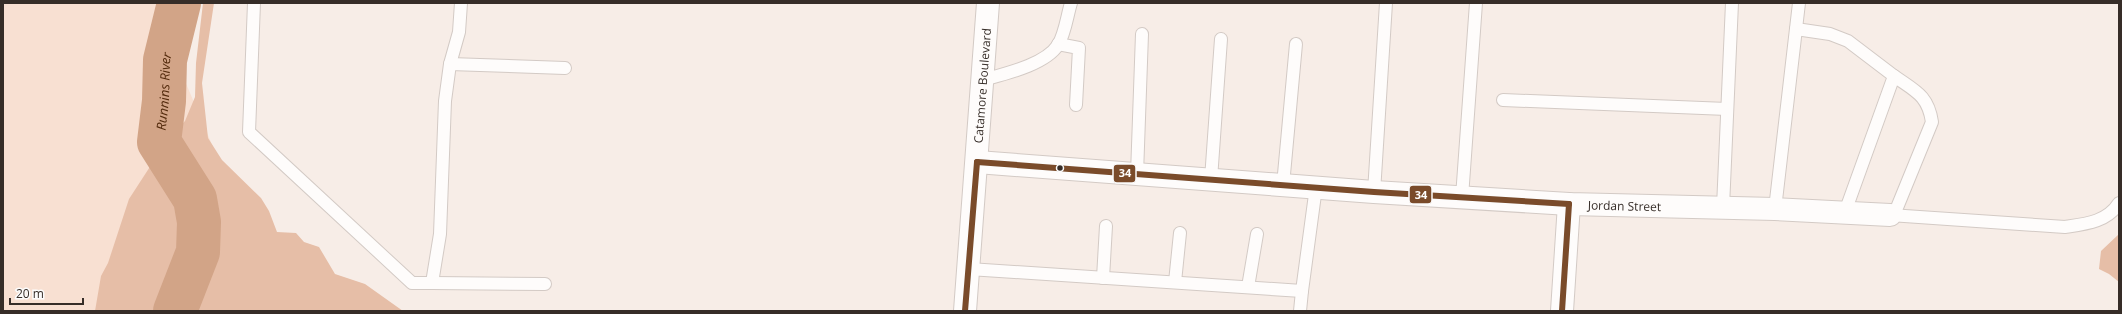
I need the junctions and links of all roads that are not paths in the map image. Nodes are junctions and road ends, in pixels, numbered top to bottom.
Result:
1 (254, 3) edge
2 (461, 3) edge
3 (988, 3) edge
4 (1071, 3) edge
5 (1386, 3) edge
6 (1476, 3) edge
7 (1732, 3) edge
8 (1799, 3) edge
9 (1796, 29) junction
10 (1142, 34) dead end
11 (1221, 39) dead end
12 (1058, 44) junction
13 (1296, 44) dead end
14 (450, 64) junction
15 (565, 68) dead end
16 (1894, 76) junction
17 (983, 80) junction
18 (1503, 100) dead end
19 (1076, 105) dead end
20 (1727, 109) junction
21 (977, 162) junction
22 (1137, 174) junction
23 (1210, 179) junction
24 (1283, 185) junction
25 (1316, 187) junction
26 (1374, 192) junction
27 (1462, 197) junction
28 (2119, 203) edge
29 (1569, 204) junction
30 (1723, 207) junction
31 (1775, 209) junction
32 (1845, 212) junction
33 (1892, 215) junction
34 (1106, 226) dead end
35 (1180, 233) dead end
36 (1257, 234) dead end
37 (969, 269) junction
38 (1103, 278) junction
39 (1176, 282) junction
40 (432, 283) junction
41 (545, 284) dead end
42 (1248, 287) junction
43 (1302, 291) junction
44 (965, 311) edge
45 (1300, 311) edge
46 (1562, 311) edge

1 - 40 lane
2 - 14 lane
3 - 17 street, Catamore Boulevard
4 - 12 lane
5 - 26 lane
6 - 27 lane
7 - 20 lane
8 - 9 lane
9 - 16 lane
9 - 31 lane
10 - 22 lane
11 - 23 lane
12 - 17 lane
12 - 19 lane
13 - 24 lane
14 - 15 lane
14 - 40 lane
16 - 32 lane
16 - 33 lane
17 - 21 street, Catamore Boulevard
18 - 20 lane
20 - 30 lane
21 - 22 street, Jordan Street
21 - 37 street, Catamore Boulevard
22 - 23 street, Jordan Street
23 - 24 street, Jordan Street
24 - 25 street, Jordan Street
25 - 26 street, Jordan Street
25 - 43 lane
26 - 27 street, Jordan Street
27 - 29 street, Jordan Street
28 - 33 lane
29 - 30 street, Jordan Street
29 - 46 street
30 - 31 street, Jordan Street
31 - 32 street, Jordan Street
32 - 33 street, Jordan Street
34 - 38 lane
35 - 39 lane
36 - 42 lane
37 - 38 lane
37 - 44 street, Catamore Boulevard
38 - 39 lane
39 - 42 lane
40 - 41 lane
42 - 43 lane
43 - 45 lane

